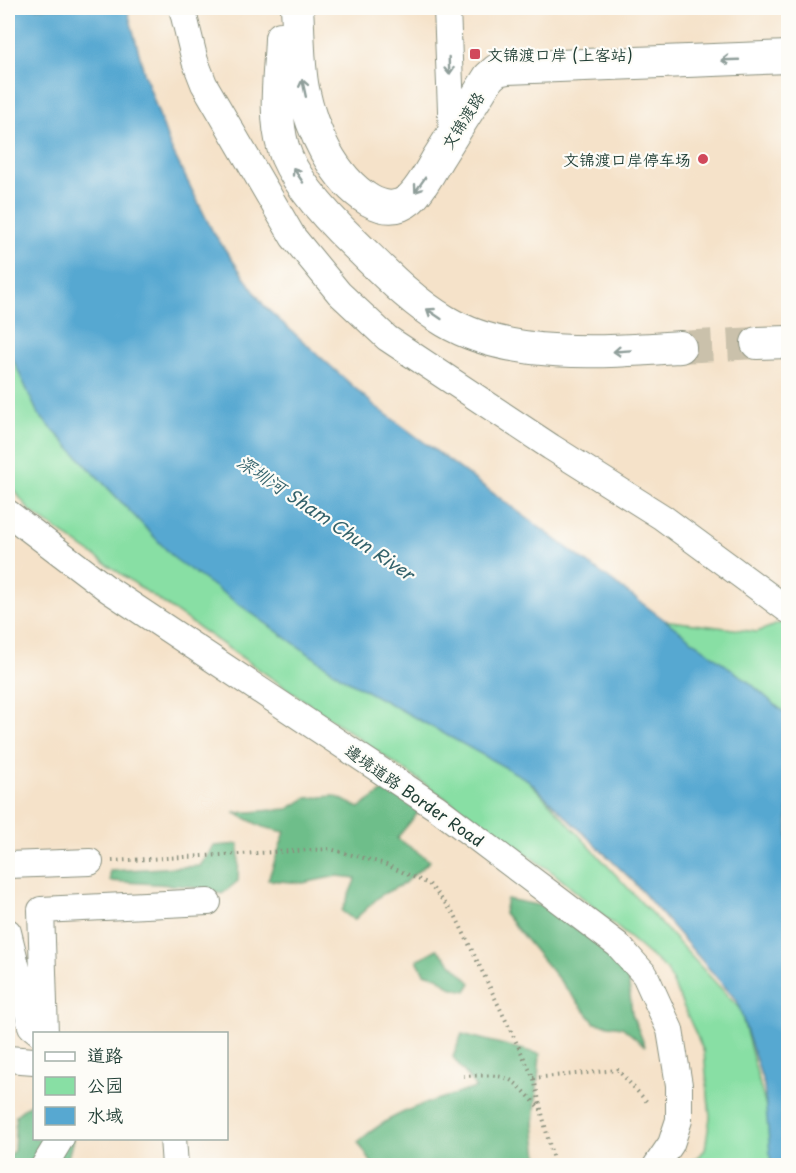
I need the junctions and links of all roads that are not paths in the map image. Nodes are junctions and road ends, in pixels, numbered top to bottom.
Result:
1 (182, 8) edge
2 (283, 8) edge
3 (297, 8) edge
4 (447, 8) edge
5 (789, 57) edge
6 (452, 136) junction
7 (789, 342) edge
8 (757, 343) tunnel mouth
9 (681, 346) tunnel mouth
10 (8, 513) edge
11 (789, 610) edge
12 (90, 862) road end
13 (8, 865) edge
14 (208, 902) dead end
15 (8, 932) edge
16 (40, 1032) edge
17 (43, 1032) edge
18 (8, 1059) edge
19 (33, 1061) edge
20 (60, 1140) edge
21 (173, 1140) edge
22 (44, 1166) edge
23 (175, 1166) edge
24 (656, 1166) edge

1 - 11 lane
9 -> 2 main road
6 -> 3 main road, 文锦渡路
4 -> 6 lane
5 -> 6 main road, 文锦渡路
7 - 8 main road
10 - 24 lane, 邊境道路 Border Road
12 - 13 lane
14 - 17 lane
15 - 16 lane
18 - 19 lane
20 - 22 lane
21 - 23 lane

